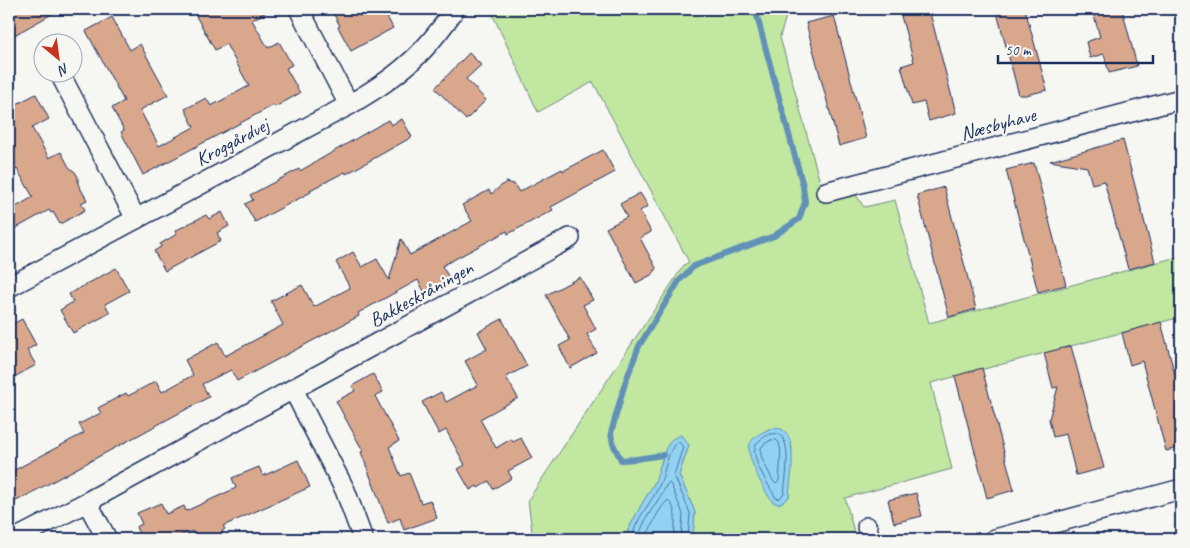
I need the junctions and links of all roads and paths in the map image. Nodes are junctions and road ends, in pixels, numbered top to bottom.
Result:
1 (299, 9) edge
2 (455, 9) edge
3 (65, 82) edge
4 (1181, 99) edge
5 (349, 105) junction
6 (826, 192) dead end
7 (136, 219) junction
8 (570, 238) dead end
9 (9, 287) edge
10 (293, 389) junction
11 (1181, 489) edge
12 (87, 502) junction
13 (16, 539) edge
14 (108, 539) edge
15 (363, 539) edge
16 (995, 539) edge

1 - 5 street
2 - 5 street, Kroggårdvej
3 - 7 street
4 - 6 street, Næsbyhave
5 - 7 street, Kroggårdvej
7 - 9 street, Kroggårdvej
8 - 10 street, Bakkeskråningen
10 - 12 street, Bakkeskråningen
10 - 15 street
11 - 16 street
12 - 13 street, Bakkeskråningen
12 - 14 street

